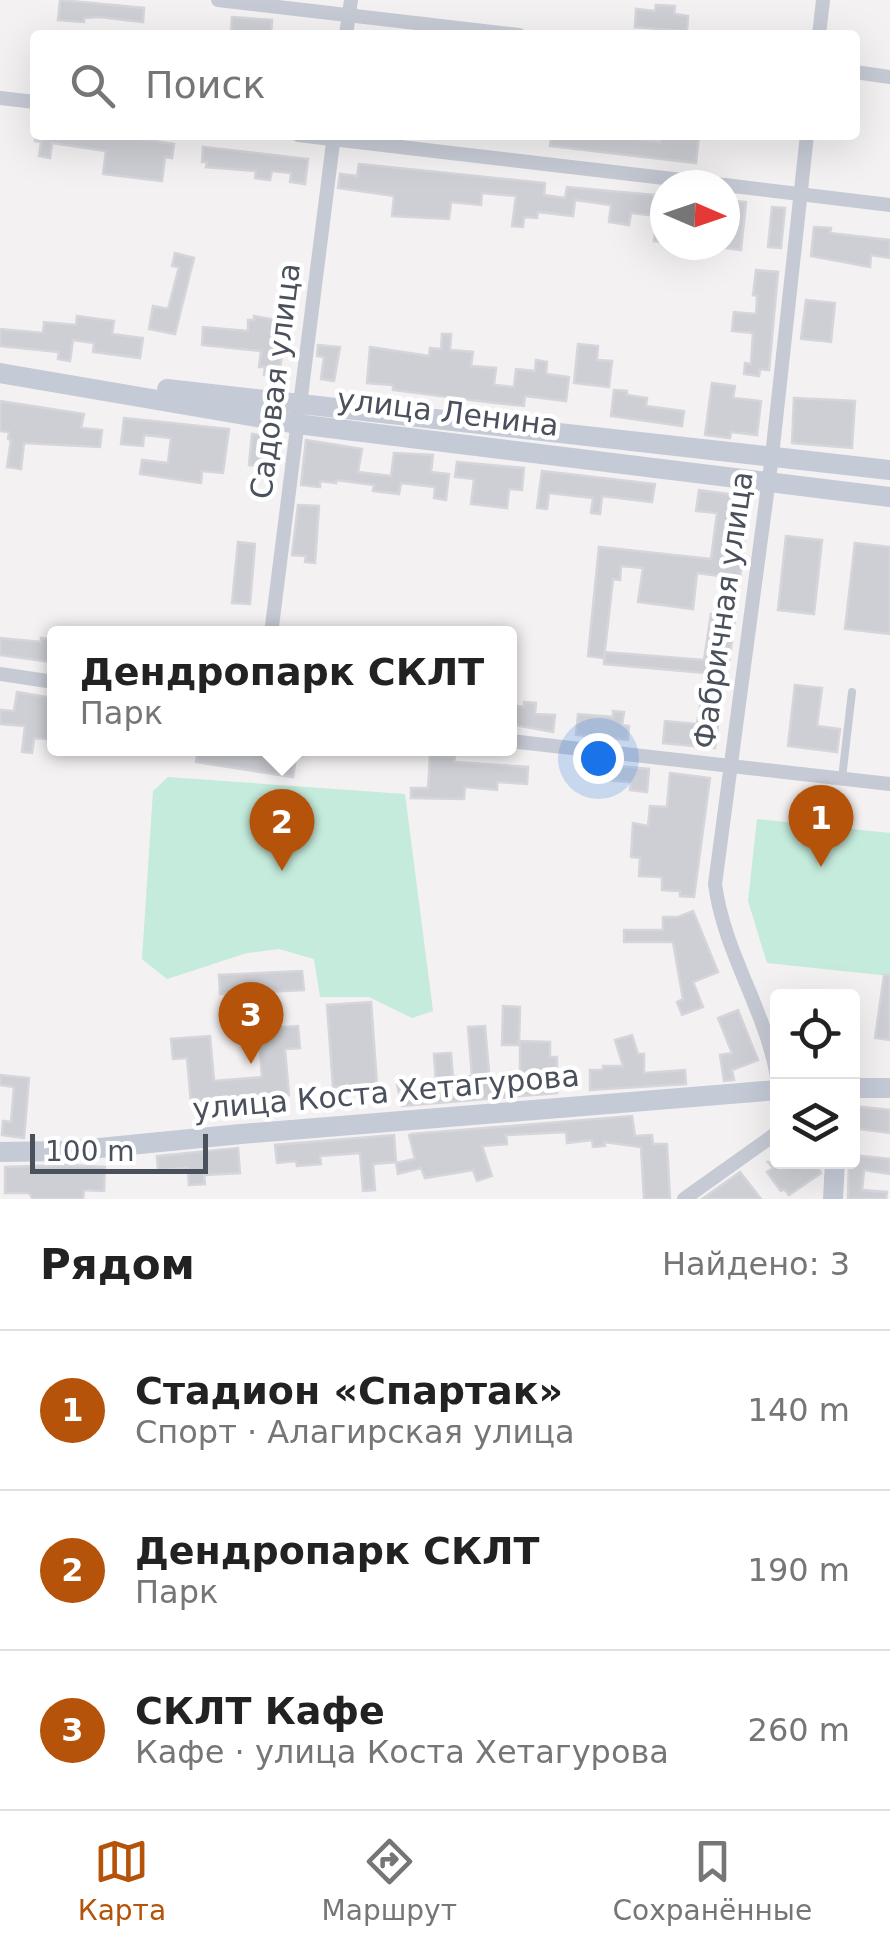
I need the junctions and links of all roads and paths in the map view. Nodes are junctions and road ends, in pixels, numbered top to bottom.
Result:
1 (218, 0) edge
2 (822, 0) edge
3 (350, 8) edge
4 (488, 30) edge
5 (819, 30) edge
6 (860, 73) edge
7 (890, 76) edge
8 (0, 98) edge
9 (30, 101) edge
10 (333, 140) edge
11 (357, 140) edge
12 (805, 140) edge
13 (650, 176) edge
14 (740, 187) edge
15 (800, 194) junction
16 (890, 204) edge
17 (0, 371) edge
18 (298, 414) junction
19 (772, 456) junction
20 (890, 470) edge
21 (769, 482) junction
22 (890, 497) edge
23 (272, 626) edge
24 (0, 674) edge
25 (47, 681) edge
26 (852, 692) dead end
27 (517, 741) edge
28 (730, 765) junction
29 (842, 778) junction
30 (890, 784) edge
31 (777, 1079) edge
32 (770, 1087) edge
33 (860, 1088) edge
34 (890, 1088) edge
35 (770, 1138) edge
36 (0, 1152) edge
37 (835, 1169) edge
38 (684, 1199) edge
39 (833, 1199) edge

1 - 3 street
2 - 5 street
3 - 4 street
6 - 7 street
8 - 9 street
10 - 18 street, Садовая улица
11 - 13 street
12 - 15 street, Фабричная улица
14 - 15 street
15 - 16 street
15 - 19 street, Фабричная улица
17 - 18 street, улица Ленина
18 - 19 street, улица Ленина
18 - 21 street, улица Ленина
18 - 23 street, Садовая улица
19 - 20 street, улица Ленина
19 - 21 street, Фабричная улица
21 - 22 street, улица Ленина
21 - 28 street, Фабричная улица
24 - 25 street
26 - 29 lane
27 - 28 street
28 - 29 street
28 - 31 street, Фабричная улица
29 - 30 street
32 - 36 street, улица Коста Хетагурова
33 - 34 street
35 - 38 street
37 - 39 street

